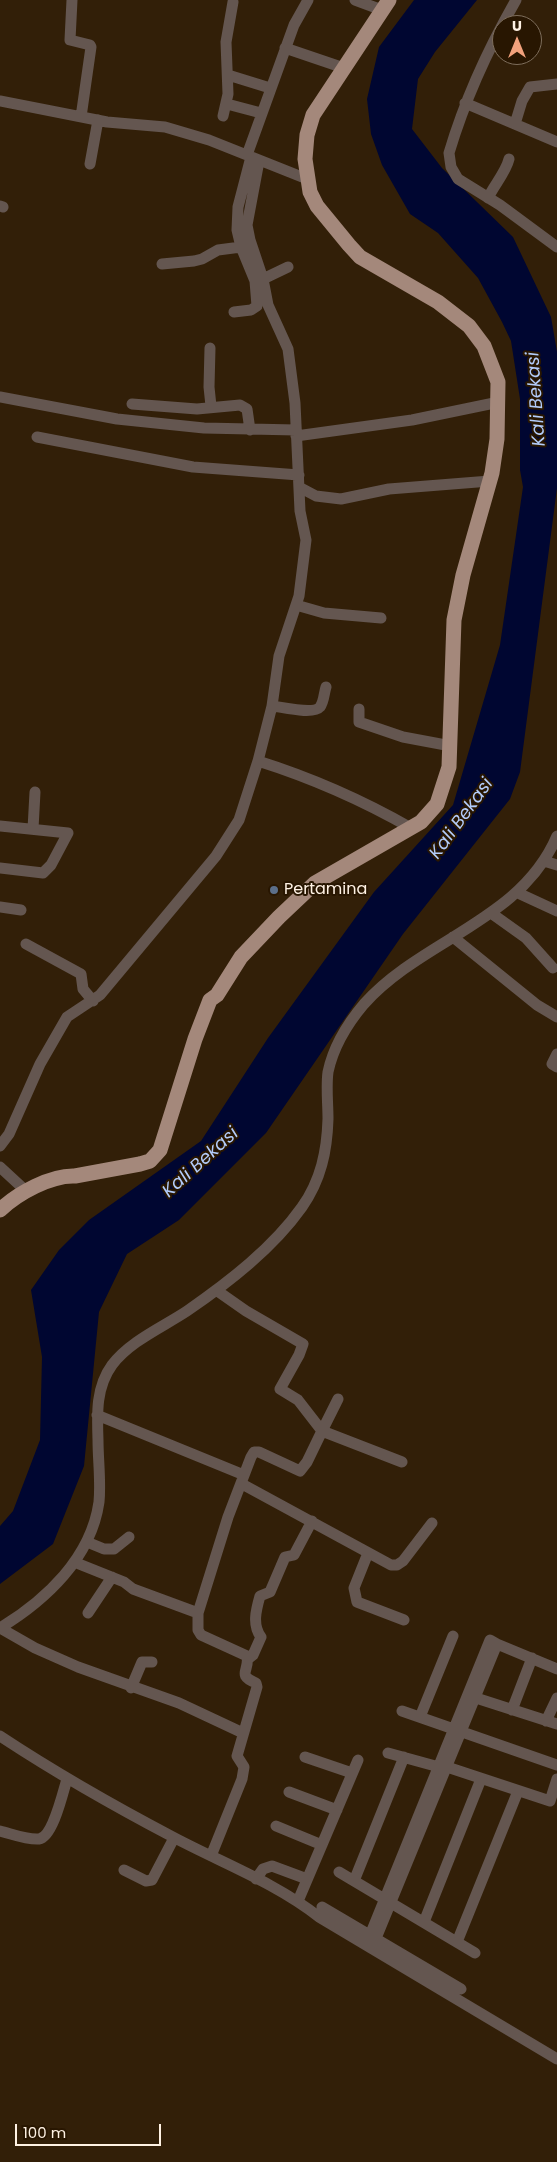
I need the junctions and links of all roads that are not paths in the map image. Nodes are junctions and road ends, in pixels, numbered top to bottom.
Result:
1 (72, 0) edge
2 (308, 0) edge
3 (356, 0) edge
4 (516, 0) edge
5 (233, 2) dead end
6 (386, 5) edge
7 (285, 48) junction
8 (344, 68) junction
9 (228, 74) junction
10 (557, 84) edge
11 (270, 88) junction
12 (0, 101) edge
13 (465, 103) junction
14 (227, 104) junction
15 (261, 113) junction
16 (223, 116) dead end
17 (81, 117) junction
18 (98, 120) junction
19 (515, 124) junction
20 (557, 142) edge
21 (252, 158) junction
22 (509, 159) dead end
23 (90, 164) dead end
24 (307, 179) junction
25 (488, 198) junction
26 (241, 247) junction
27 (557, 247) edge
28 (162, 264) dead end
29 (288, 268) dead end
30 (263, 279) junction
31 (262, 306) junction
32 (234, 312) dead end
33 (210, 348) dead end
34 (0, 397) edge
35 (499, 402) junction
36 (132, 404) dead end
37 (212, 406) junction
38 (250, 430) junction
39 (296, 433) junction
40 (37, 437) dead end
41 (299, 475) junction
42 (490, 481) junction
43 (299, 487) junction
44 (296, 605) junction
45 (381, 618) dead end
46 (326, 687) dead end
47 (272, 706) junction
48 (359, 709) dead end
49 (451, 746) junction
50 (258, 761) junction
51 (35, 792) dead end
52 (0, 826) edge
53 (410, 828) junction
54 (33, 829) junction
55 (557, 836) edge
56 (544, 861) junction
57 (557, 865) edge
58 (0, 868) edge
59 (518, 893) junction
60 (0, 907) edge
61 (21, 910) dead end
62 (557, 911) edge
63 (491, 913) junction
64 (453, 937) junction
65 (26, 944) dead end
66 (553, 968) dead end
67 (93, 1001) junction
68 (557, 1017) edge
69 (557, 1054) edge
70 (557, 1067) edge
71 (0, 1121) edge
72 (7, 1130) edge
73 (0, 1146) edge
74 (0, 1166) edge
75 (26, 1191) junction
76 (0, 1210) edge
77 (216, 1290) junction
78 (338, 1399) dead end
79 (97, 1415) junction
80 (322, 1431) junction
81 (402, 1462) dead end
82 (243, 1480) junction
83 (312, 1521) junction
84 (432, 1523) dead end
85 (128, 1537) dead end
86 (87, 1542) junction
87 (368, 1553) junction
88 (74, 1562) junction
89 (112, 1576) junction
90 (88, 1613) dead end
91 (198, 1613) junction
92 (404, 1620) dead end
93 (0, 1628) edge
94 (453, 1636) dead end
95 (496, 1644) junction
96 (532, 1658) junction
97 (248, 1659) junction
98 (152, 1662) dead end
99 (557, 1669) edge
100 (132, 1688) junction
101 (476, 1698) junction
102 (557, 1698) edge
103 (512, 1710) junction
104 (402, 1711) dead end
105 (420, 1718) junction
106 (552, 1723) edge
107 (458, 1731) junction
108 (243, 1732) junction
109 (0, 1736) edge
110 (388, 1753) dead end
111 (305, 1757) dead end
112 (404, 1758) junction
113 (358, 1760) dead end
114 (557, 1764) edge
115 (443, 1767) junction
116 (352, 1774) junction
117 (67, 1779) junction
118 (481, 1779) junction
119 (557, 1779) edge
120 (518, 1791) junction
121 (289, 1792) dead end
122 (336, 1810) junction
123 (276, 1826) dead end
124 (0, 1831) edge
125 (174, 1838) junction
126 (322, 1845) junction
127 (211, 1856) junction
128 (124, 1870) dead end
129 (339, 1872) dead end
130 (256, 1879) junction
131 (307, 1880) junction
132 (354, 1881) junction
133 (298, 1900) junction
134 (388, 1902) junction
135 (322, 1907) dead end
136 (424, 1922) junction
137 (371, 1941) junction
138 (457, 1942) junction
139 (476, 1953) dead end
140 (461, 1989) dead end
141 (557, 2059) edge

1 - 17 street
2 - 7 street
3 - 6 street
4 - 13 street
5 - 9 street
6 - 8 main road
7 - 8 street
7 - 11 street
8 - 24 main road
9 - 11 street
9 - 14 street
10 - 19 street
11 - 15 street
12 - 17 street
13 - 19 street
13 - 25 street
14 - 15 street
14 - 16 street
15 - 21 street
17 - 18 street
18 - 21 street
18 - 23 street
19 - 20 street
21 - 24 street
21 - 26 street
21 - 30 street
22 - 25 street
24 - 35 main road
25 - 27 street
26 - 28 street
26 - 31 street
29 - 30 street
30 - 31 street
31 - 32 street
31 - 39 street
33 - 37 street
34 - 38 street
35 - 39 street
35 - 42 main road
36 - 37 street
37 - 38 street
38 - 39 street
39 - 41 street
40 - 41 street
41 - 43 street
42 - 43 street
42 - 49 main road
43 - 44 street
44 - 45 street
44 - 47 street
46 - 47 street
47 - 50 street
48 - 49 street
49 - 53 main road
50 - 53 street
50 - 67 street
51 - 54 street
52 - 54 street
53 - 75 main road
54 - 58 street
55 - 56 street
56 - 57 street
56 - 59 street
59 - 62 street
59 - 63 street
60 - 61 street
63 - 64 street
63 - 66 street
64 - 68 street
64 - 77 street
65 - 67 street
67 - 72 street
69 - 70 street
71 - 72 street
72 - 73 street
74 - 75 street
75 - 76 main road
77 - 79 street
77 - 80 street
78 - 80 street
79 - 82 street
79 - 86 street
80 - 81 street
80 - 82 street
82 - 83 street
82 - 91 street
83 - 87 street
83 - 97 street
84 - 87 street
85 - 86 street
86 - 88 street
87 - 92 street
88 - 89 street
88 - 93 street
89 - 90 street
89 - 91 street
91 - 97 street
93 - 100 street
94 - 105 street
95 - 96 street
95 - 101 street
95 - 107 street
96 - 99 street
96 - 103 street
97 - 108 street
98 - 100 street
100 - 108 street
101 - 103 street
101 - 107 street
102 - 106 street
103 - 106 street
104 - 105 street
105 - 107 street
107 - 114 street
107 - 115 street
108 - 127 street
109 - 117 street
110 - 112 street
111 - 116 street
112 - 115 street
112 - 132 street
113 - 116 street
115 - 118 street
115 - 134 street
116 - 122 street
117 - 124 street
117 - 125 street
118 - 120 street
118 - 136 street
119 - 120 street
120 - 138 street
121 - 122 street
122 - 126 street
123 - 126 street
125 - 127 street
125 - 128 street
126 - 131 street
127 - 130 street
129 - 132 street
130 - 131 street
130 - 133 street
131 - 133 street
132 - 134 street
133 - 137 street
134 - 136 street
134 - 137 street
135 - 137 street
136 - 138 street
137 - 140 street
137 - 141 street
138 - 139 street

